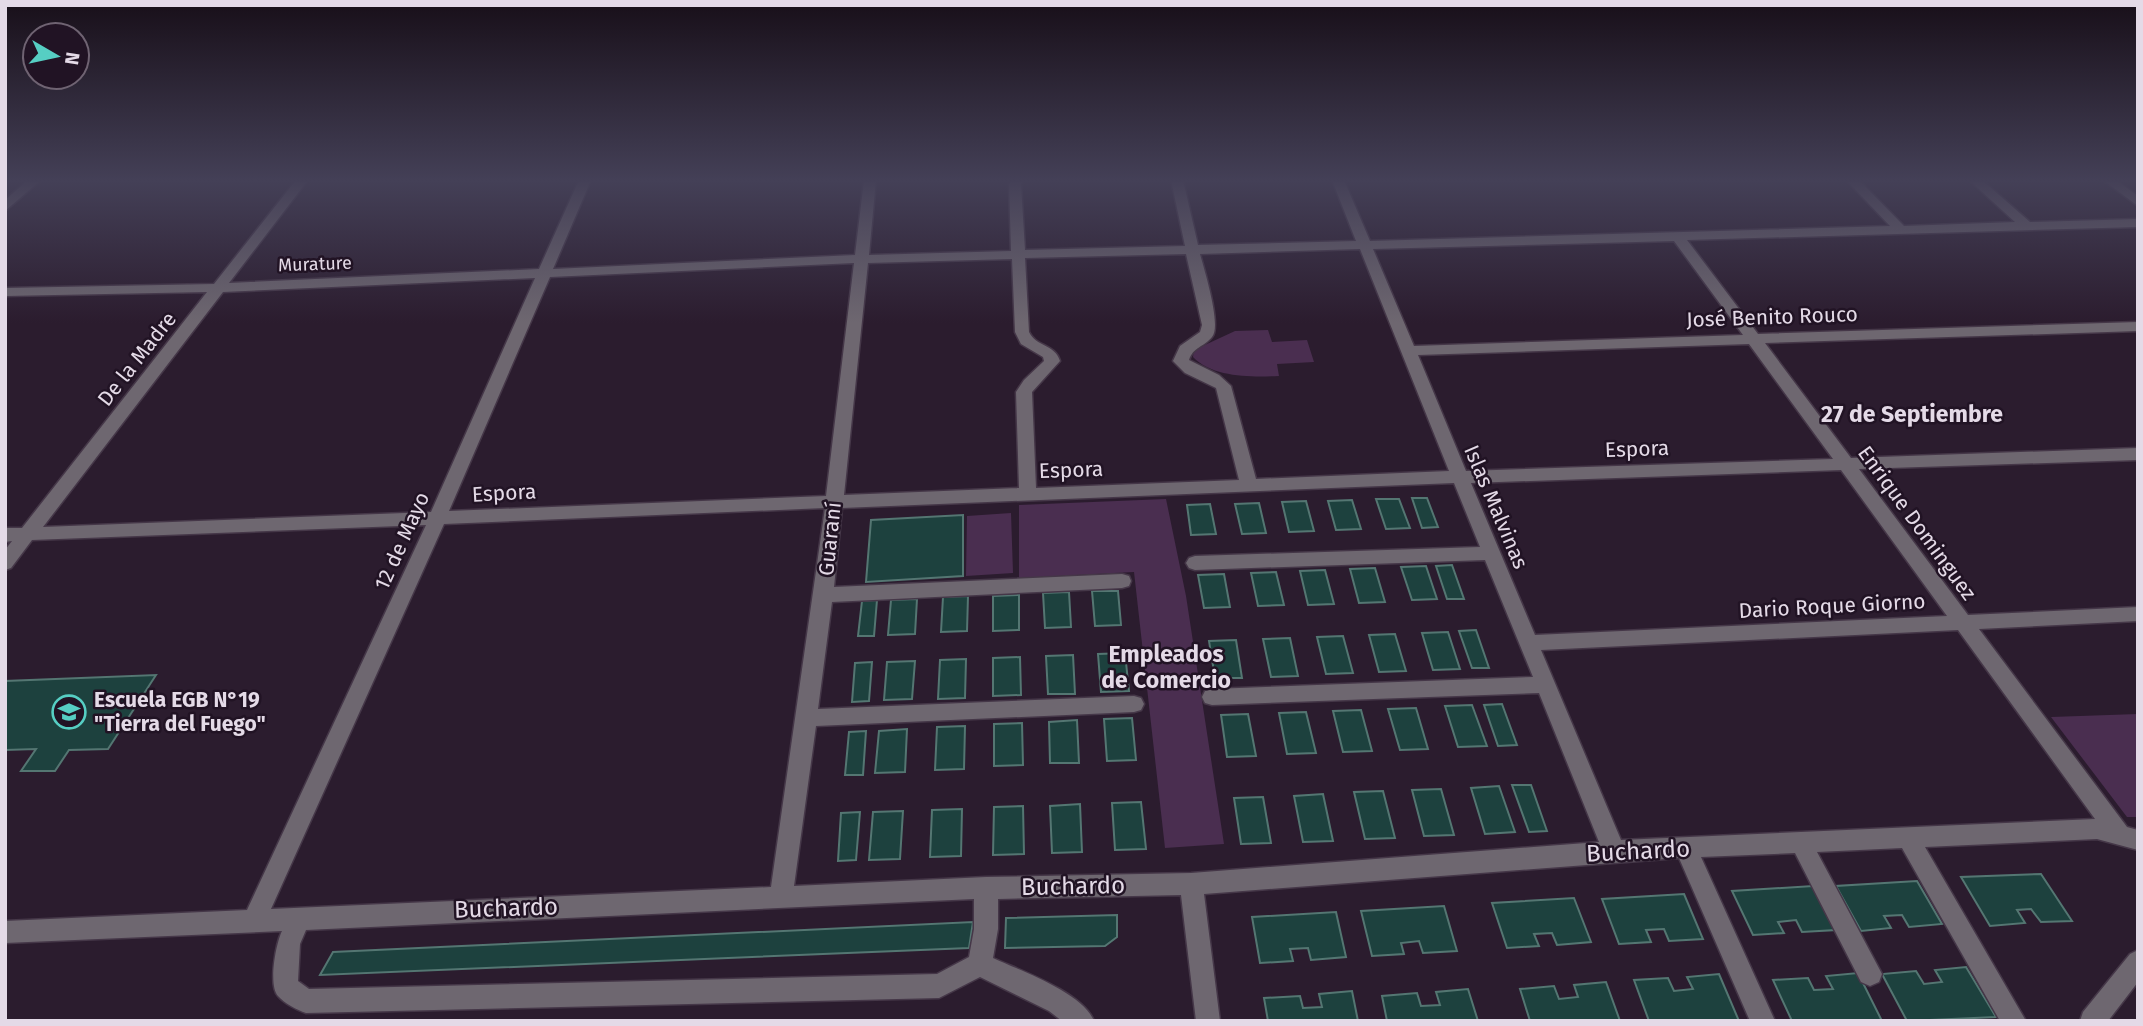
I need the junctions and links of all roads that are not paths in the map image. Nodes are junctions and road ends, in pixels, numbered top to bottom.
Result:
1 (265, 228) edge
2 (564, 228) edge
3 (864, 228) edge
4 (1017, 228) edge
5 (1188, 228) edge
6 (1359, 228) edge
7 (1899, 228) edge
8 (1981, 228) edge
9 (1902, 231) junction
10 (1679, 238) junction
11 (1367, 246) junction
12 (1193, 251) junction
13 (1018, 257) junction
14 (860, 259) junction
15 (543, 275) junction
16 (218, 288) junction
17 (5, 292) edge
18 (2138, 326) edge
19 (1754, 339) junction
20 (1408, 351) junction
21 (2138, 454) edge
22 (1847, 465) junction
23 (1458, 477) junction
24 (1249, 486) junction
25 (1028, 494) junction
26 (834, 501) junction
27 (437, 519) junction
28 (28, 534) junction
29 (5, 535) edge
30 (1491, 553) junction
31 (1195, 563) dead end
32 (5, 564) edge
33 (1122, 581) dead end
34 (824, 595) junction
35 (2138, 614) edge
36 (1963, 623) junction
37 (1527, 643) junction
38 (1544, 685) junction
39 (1212, 697) dead end
40 (1134, 704) dead end
41 (807, 718) junction
42 (2129, 837) edge
43 (1908, 838) junction
44 (1801, 844) junction
45 (1686, 848) junction
46 (1614, 851) junction
47 (1191, 884) junction
48 (986, 888) junction
49 (781, 897) junction
50 (299, 917) junction
51 (255, 919) junction
52 (5, 932) edge
53 (2138, 961) edge
54 (980, 964) junction
55 (1870, 974) dead end
56 (1082, 1021) edge
57 (1208, 1021) edge
58 (1763, 1021) edge
59 (2014, 1021) edge
60 (2092, 1021) edge

1 - 16 street, De la Madre
2 - 15 street, 12 de Mayo
3 - 14 street, Guaraní
4 - 13 street
5 - 12 street
6 - 11 street, Islas Malvinas
7 - 9 street
8 - 9 street, Murature
9 - 10 street, Murature
10 - 11 street, Murature
10 - 19 street, Enrique Dominguez
11 - 12 street, Murature
11 - 20 street, Islas Malvinas
12 - 13 street, Murature
12 - 24 street
13 - 14 street, Murature
13 - 25 street
14 - 15 street, Murature
14 - 26 street, Guaraní
15 - 16 street, Murature
15 - 27 street, 12 de Mayo
16 - 17 street, Murature
16 - 28 street, De la Madre
18 - 19 street, José Benito Rouco
19 - 20 street, José Benito Rouco
19 - 22 street, Enrique Dominguez
20 - 23 street, Islas Malvinas
21 - 22 street, Espora
22 - 23 street, Espora
22 - 36 street, Enrique Dominguez
23 - 24 street, Espora
23 - 30 street, Islas Malvinas
24 - 25 street, Espora
25 - 26 street, Espora
26 - 27 street, Espora
26 - 34 street, Guaraní
27 - 28 street, Espora
27 - 51 street, 12 de Mayo
28 - 29 street, Espora
28 - 32 street, De la Madre
30 - 31 street
30 - 37 street, Islas Malvinas
33 - 34 street
34 - 41 street, Guaraní
35 - 36 street, Dario Roque Giorno
36 - 37 street, Dario Roque Giorno
36 - 42 street, Enrique Dominguez
37 - 38 street, Islas Malvinas
38 - 39 street
38 - 46 street, Islas Malvinas
40 - 41 street
41 - 49 street, Guaraní
42 - 43 street, Buchardo
43 - 44 street, Buchardo
43 - 59 street
44 - 45 street, Buchardo
44 - 55 street
45 - 46 street, Buchardo
45 - 58 street
46 - 47 street, Buchardo
47 - 48 street, Buchardo
47 - 57 street
48 - 49 street, Buchardo
48 - 54 street
49 - 50 street, Buchardo
50 - 51 street, Buchardo
50 - 54 street
51 - 52 street, Buchardo
53 - 60 street
54 - 56 street

